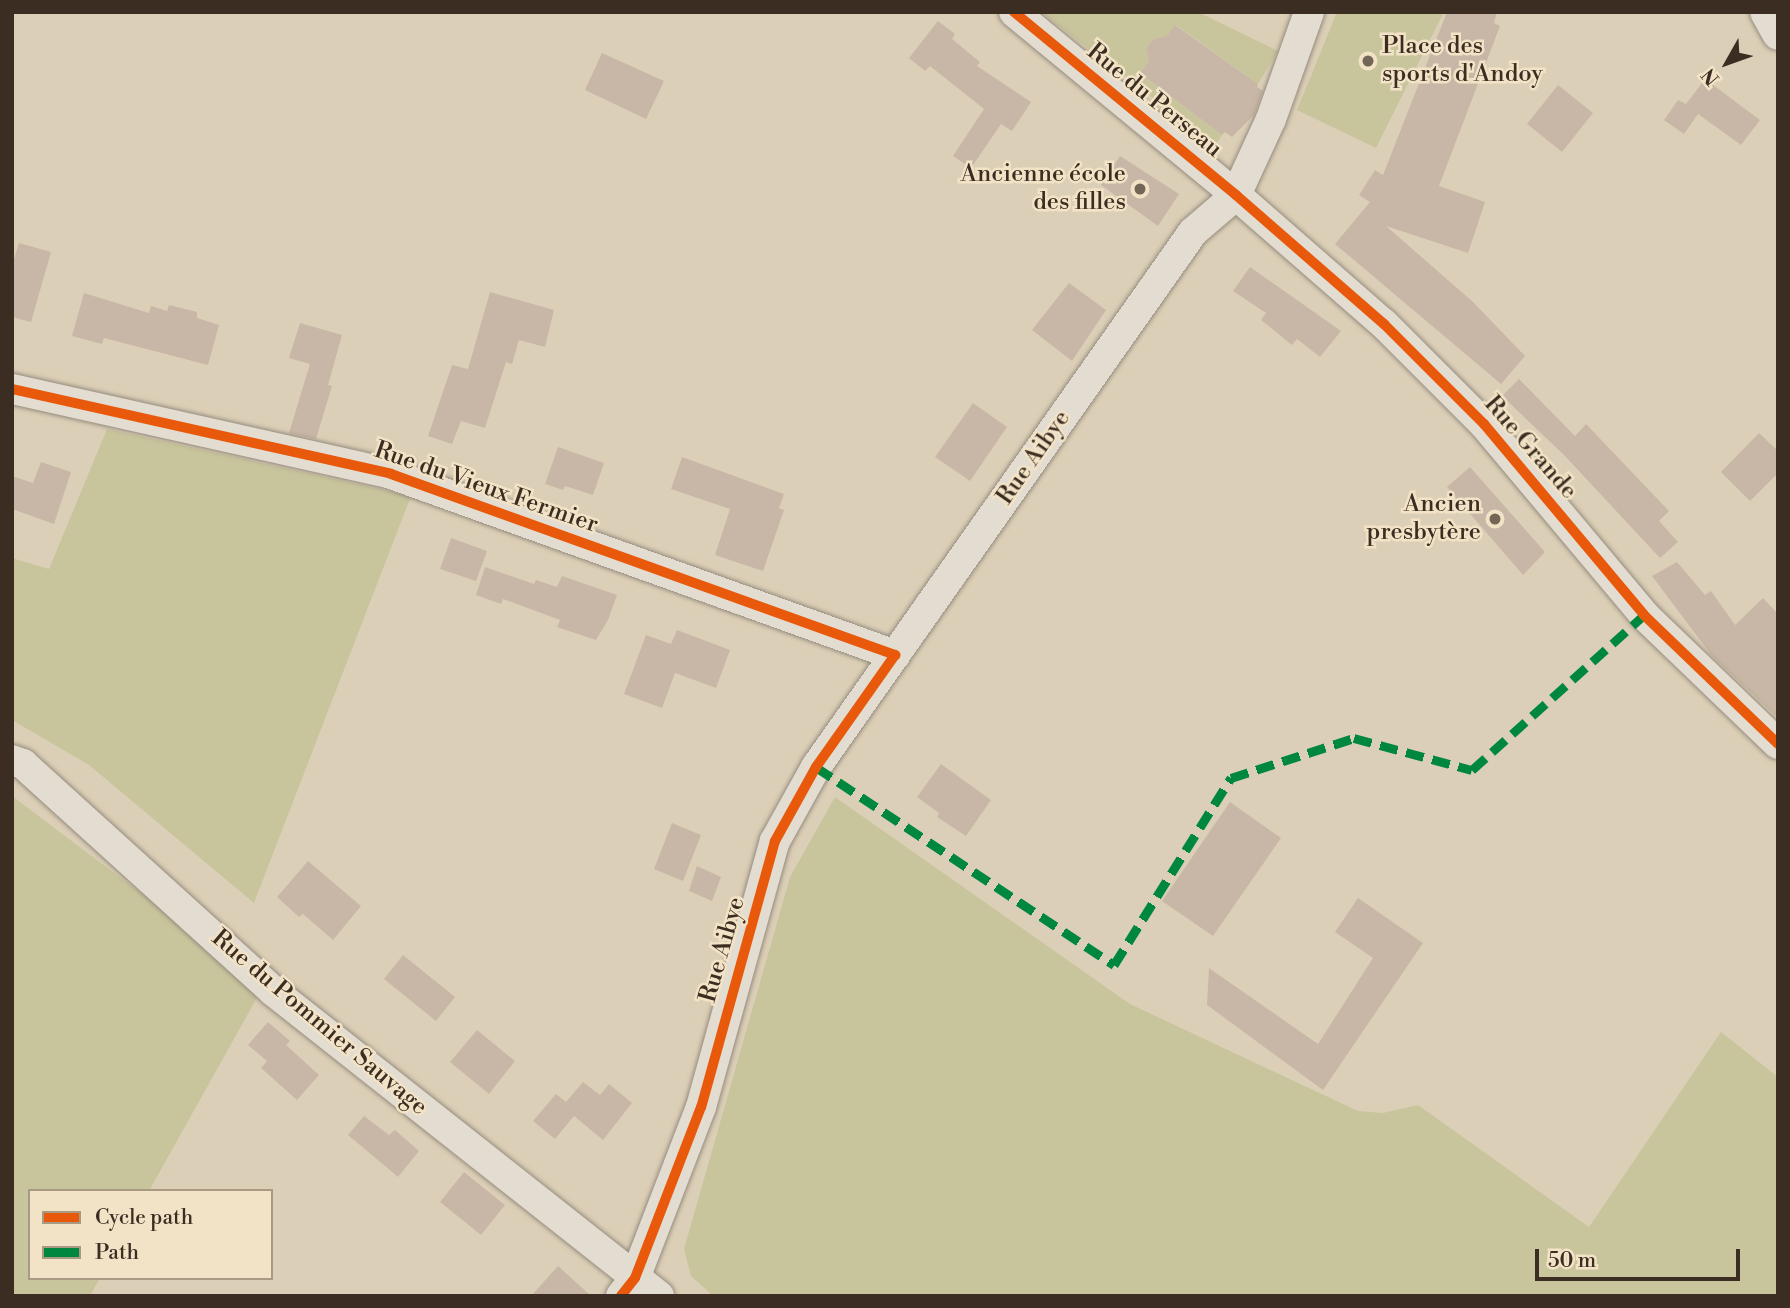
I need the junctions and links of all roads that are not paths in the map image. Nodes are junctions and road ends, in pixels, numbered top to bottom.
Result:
1 (1014, 12) edge
2 (1309, 12) edge
3 (1765, 12) edge
4 (1778, 36) edge
5 (1236, 195) junction
6 (12, 389) edge
7 (895, 655) junction
8 (1778, 744) edge
9 (12, 760) edge
10 (628, 1287) edge
11 (659, 1296) edge

1 - 5 street, Rue du Perseau
2 - 5 street
3 - 4 street
5 - 7 street, Rue Aibye
5 - 8 street, Rue Grande
6 - 7 street, Rue du Vieux Fermier
7 - 10 street, Rue Aibye
9 - 10 street, Rue du Pommier Sauvage
10 - 11 street, Rue du Pommier Sauvage

